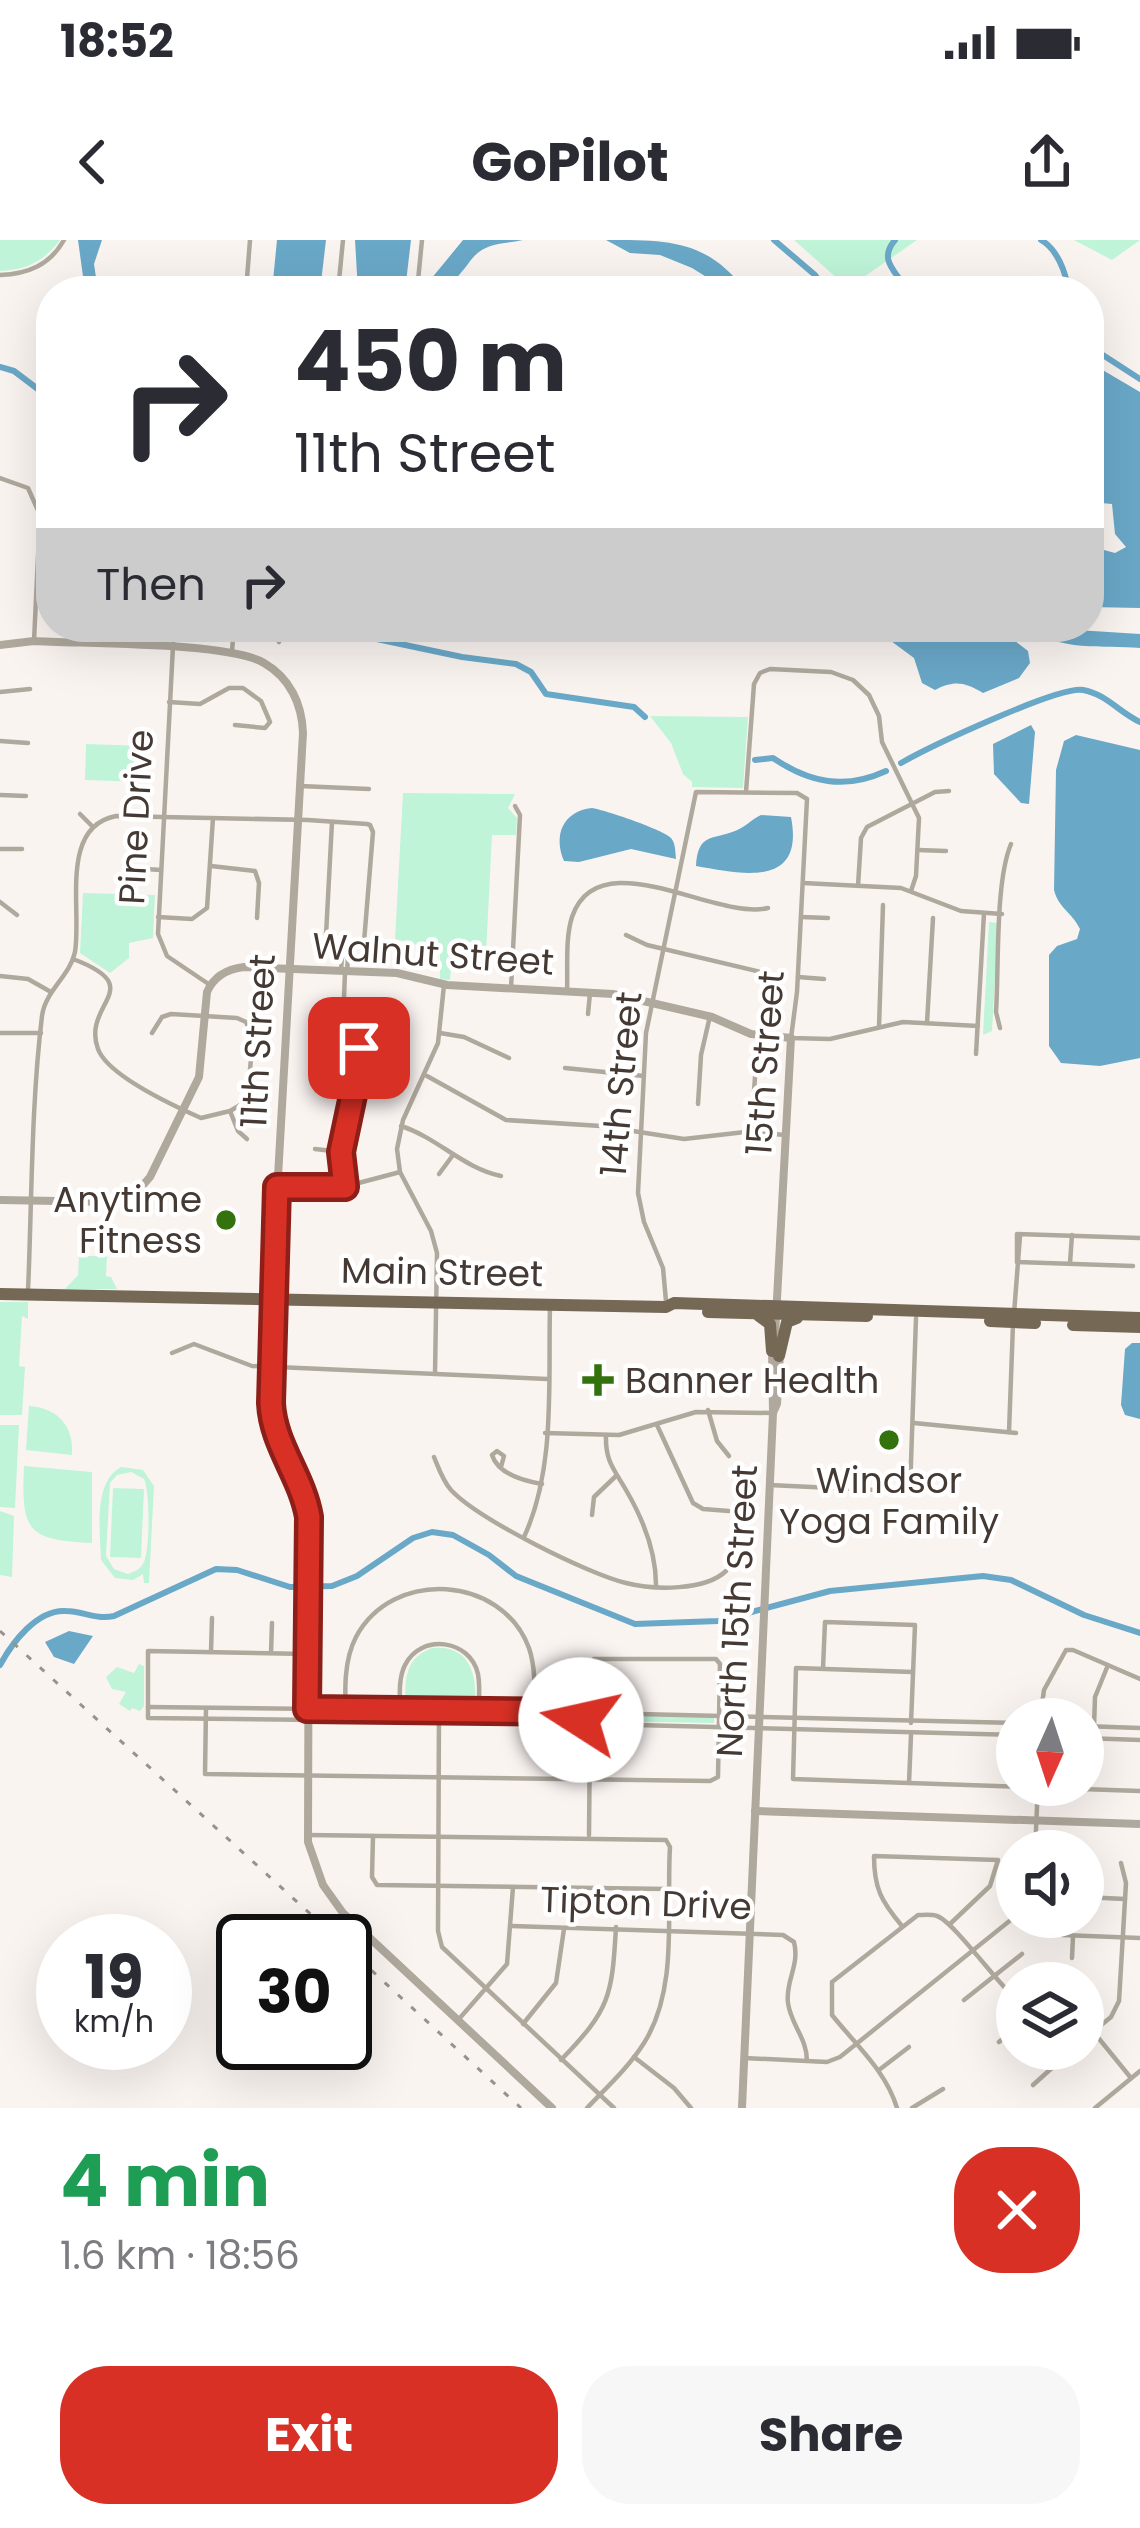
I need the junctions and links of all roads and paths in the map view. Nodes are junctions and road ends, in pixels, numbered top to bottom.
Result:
1 (64, 240) edge
2 (250, 240) edge
3 (343, 240) edge
4 (422, 240) edge
5 (0, 275) edge
6 (247, 276) edge
7 (339, 276) edge
8 (418, 276) edge
9 (0, 478) edge
10 (36, 504) edge
11 (36, 598) edge
12 (34, 641) joint
13 (52, 642) edge
14 (173, 642) edge
15 (233, 642) edge
16 (89, 644) joint
17 (0, 645) edge
18 (173, 649) junction
19 (232, 652) junction
20 (30, 688) dead end
21 (0, 692) edge
22 (169, 702) junction
23 (235, 725) dead end
24 (0, 741) edge
25 (28, 743) dead end
26 (300, 786) junction
27 (369, 789) dead end
28 (950, 791) dead end
29 (746, 792) junction
30 (0, 795) edge
31 (26, 796) dead end
32 (912, 803) junction
33 (515, 806) dead end
34 (80, 814) dead end
35 (164, 817) junction
36 (213, 818) junction
37 (298, 820) junction
38 (332, 821) junction
39 (92, 826) junction
40 (1011, 844) dead end
41 (0, 849) edge
42 (22, 849) dead end
43 (918, 850) junction
44 (946, 851) dead end
45 (211, 866) junction
46 (130, 868) dead end
47 (160, 870) junction
48 (803, 883) junction
49 (858, 886) junction
50 (911, 891) junction
51 (676, 894) junction
52 (0, 902) edge
53 (883, 905) dead end
54 (768, 908) dead end
55 (985, 913) junction
56 (1002, 914) junction
57 (17, 915) dead end
58 (158, 917) junction
59 (801, 917) junction
60 (257, 918) dead end
61 (828, 918) dead end
62 (933, 918) dead end
63 (626, 935) dead end
64 (346, 941) junction
65 (664, 949) junction
66 (73, 959) junction
67 (290, 970) junction
68 (344, 972) junction
69 (0, 976) edge
70 (798, 977) junction
71 (824, 979) dead end
72 (777, 981) dead end
73 (210, 985) junction
74 (444, 985) junction
75 (512, 988) junction
76 (567, 991) junction
77 (52, 992) junction
78 (590, 993) junction
79 (652, 1003) junction
80 (588, 1014) dead end
81 (204, 1016) junction
82 (710, 1016) junction
83 (927, 1023) junction
84 (978, 1026) junction
85 (879, 1027) junction
86 (1000, 1028) dead end
87 (321, 1030) dead end
88 (386, 1030) dead end
89 (353, 1031) junction
90 (0, 1033) edge
91 (152, 1033) dead end
92 (440, 1033) junction
93 (40, 1034) junction
94 (758, 1036) junction
95 (790, 1037) junction
96 (976, 1054) dead end
97 (509, 1058) dead end
98 (565, 1068) dead end
99 (426, 1076) junction
100 (644, 1076) junction
101 (321, 1088) dead end
102 (353, 1096) junction
103 (698, 1104) dead end
104 (183, 1110) junction
105 (230, 1111) junction
106 (401, 1126) junction
107 (641, 1132) junction
108 (752, 1132) junction
109 (786, 1135) junction
110 (247, 1139) dead end
111 (314, 1149) dead end
112 (341, 1152) junction
113 (453, 1155) junction
114 (400, 1172) junction
115 (439, 1174) dead end
116 (501, 1176) dead end
117 (277, 1187) junction
118 (345, 1187) junction
119 (0, 1200) edge
120 (32, 1202) junction
121 (1072, 1235) junction
122 (1140, 1238) edge
123 (1017, 1262) junction
124 (1070, 1263) junction
125 (1133, 1266) dead end
126 (0, 1294) edge
127 (28, 1294) junction
128 (272, 1298) junction
129 (437, 1303) junction
130 (550, 1305) junction
131 (665, 1307) junction
132 (778, 1309) junction
133 (916, 1309) junction
134 (722, 1312) junction
135 (866, 1312) junction
136 (832, 1316) junction
137 (1014, 1318) junction
138 (1140, 1318) edge
139 (1140, 1327) edge
140 (172, 1353) dead end
141 (776, 1353) junction
142 (272, 1367) junction
143 (435, 1374) junction
144 (548, 1378) junction
145 (775, 1386) joint
146 (708, 1410) junction
147 (773, 1413) junction
148 (913, 1424) junction
149 (657, 1425) junction
150 (545, 1433) junction
151 (606, 1435) junction
152 (729, 1456) dead end
153 (434, 1457) dead end
154 (501, 1467) dead end
155 (616, 1476) junction
156 (542, 1484) junction
157 (769, 1485) junction
158 (729, 1510) dead end
159 (592, 1516) dead end
160 (524, 1537) junction
161 (726, 1570) dead end
162 (656, 1585) junction
163 (212, 1618) dead end
164 (272, 1623) dead end
165 (211, 1652) junction
166 (271, 1653) junction
167 (308, 1654) junction
168 (1108, 1665) junction
169 (823, 1669) junction
170 (913, 1672) junction
171 (1140, 1679) edge
172 (1043, 1698) edge
173 (1095, 1698) edge
174 (148, 1707) junction
175 (206, 1708) junction
176 (345, 1709) junction
177 (400, 1710) junction
178 (439, 1710) junction
179 (478, 1711) junction
180 (594, 1711) junction
181 (534, 1712) junction
182 (583, 1712) junction
183 (307, 1714) junction
184 (719, 1716) junction
185 (206, 1718) junction
186 (794, 1718) junction
187 (346, 1720) junction
188 (400, 1721) junction
189 (439, 1721) junction
190 (911, 1721) junction
191 (478, 1722) junction
192 (758, 1722) junction
193 (534, 1723) junction
194 (996, 1723) edge
195 (590, 1725) junction
196 (719, 1727) junction
197 (1104, 1727) edge
198 (794, 1729) junction
199 (1140, 1729) edge
200 (910, 1732) junction
201 (996, 1734) edge
202 (1104, 1739) edge
203 (1140, 1740) edge
204 (306, 1774) junction
205 (439, 1778) junction
206 (590, 1780) junction
207 (909, 1783) junction
208 (996, 1785) edge
209 (1104, 1789) edge
210 (1140, 1791) edge
211 (1037, 1806) edge
212 (754, 1811) junction
213 (1036, 1820) junction
214 (1140, 1824) edge
215 (1036, 1830) edge
216 (307, 1835) junction
217 (373, 1835) junction
218 (439, 1836) junction
219 (589, 1838) junction
220 (1121, 1863) dead end
221 (439, 1885) junction
222 (513, 1887) junction
223 (668, 1889) junction
224 (1104, 1898) edge
225 (1125, 1899) junction
226 (950, 1924) junction
227 (512, 1926) junction
228 (902, 1926) junction
229 (564, 1927) junction
230 (616, 1928) junction
231 (667, 1929) junction
232 (749, 1932) junction
233 (996, 1932) edge
234 (1104, 1937) edge
235 (1073, 1938) edge
236 (1123, 1938) junction
237 (1140, 1938) edge
238 (971, 1952) junction
239 (1022, 1954) dead end
240 (1072, 1958) dead end
241 (993, 1978) junction
242 (996, 1981) edge
243 (485, 1990) junction
244 (964, 2000) dead end
245 (457, 2020) junction
246 (1104, 2022) edge
247 (523, 2024) junction
248 (1104, 2043) edge
249 (855, 2044) junction
250 (909, 2047) dead end
251 (634, 2057) junction
252 (744, 2058) junction
253 (561, 2060) junction
254 (807, 2061) junction
255 (879, 2070) junction
256 (1050, 2070) edge
257 (1140, 2072) edge
258 (1131, 2078) junction
259 (1033, 2085) dead end
260 (943, 2089) dead end
261 (599, 2095) junction
262 (552, 2108) edge
263 (587, 2108) edge
264 (614, 2108) edge
265 (691, 2108) edge
266 (742, 2108) edge
267 (897, 2108) edge
268 (912, 2108) edge
269 (1095, 2108) edge

1 - 5 street
2 - 6 street
3 - 7 street
4 - 8 street
9 - 10 street
11 - 12 street
12 - 17 street
13 - 16 street
14 - 18 street, Pine Drive
15 - 19 street
16 - 18 street
18 - 19 street
18 - 22 street, Pine Drive
19 - 26 street, 11th Street
20 - 21 street
22 - 23 street
22 - 35 street, Pine Drive
24 - 25 street
26 - 27 street
26 - 37 street, 11th Street
28 - 32 street
29 - 32 street
29 - 48 street, 15th Street
29 - 51 street, 14th Street
30 - 31 street
32 - 43 street
32 - 49 street
33 - 75 street
34 - 39 street
35 - 36 street
35 - 39 street
35 - 47 street, Pine Drive
36 - 37 street
36 - 45 street
37 - 38 street
37 - 67 street, 11th Street
38 - 64 street
38 - 64 street
39 - 66 street
40 - 56 street
41 - 42 street
43 - 44 street
43 - 50 street
45 - 58 street
45 - 60 street
46 - 47 street
47 - 58 street, Pine Drive
48 - 49 street
48 - 59 street, 15th Street
49 - 50 street
50 - 55 street
51 - 54 street
51 - 65 street, 14th Street
51 - 76 street
52 - 57 street
53 - 85 street
55 - 56 street
55 - 84 street
56 - 86 street
58 - 73 street, Pine Drive
59 - 61 street
59 - 70 street, 15th Street
62 - 83 street
63 - 65 street
64 - 68 street
65 - 72 street
65 - 79 street, 14th Street
66 - 77 street
66 - 104 street
67 - 68 street, Walnut Street
67 - 73 street, Walnut Street
67 - 117 street, 11th Street
68 - 74 street, Walnut Street
68 - 89 street
69 - 77 street
70 - 71 street
70 - 95 street, 15th Street
73 - 81 street
74 - 75 street, Walnut Street
74 - 92 street
75 - 76 street, Walnut Street
76 - 78 street, Walnut Street
77 - 93 street
78 - 79 street, Walnut Street
78 - 80 street, Walnut Street
79 - 82 street, Walnut Street
79 - 100 street, 14th Street
81 - 91 street
81 - 104 street
81 - 105 street
82 - 94 street, Walnut Street
82 - 103 street
83 - 84 street, Walnut Street
83 - 85 street, Walnut Street
84 - 96 street
85 - 95 street, Walnut Street
87 - 89 street
88 - 89 street
89 - 102 street
90 - 93 street
92 - 97 street
92 - 99 street
93 - 120 street
94 - 95 street, Walnut Street
94 - 108 street
95 - 109 street, 15th Street
98 - 100 street
99 - 106 street
99 - 107 street
100 - 107 street, 14th Street
101 - 102 street
102 - 112 street
104 - 105 street
104 - 120 street
105 - 110 street
106 - 113 street
106 - 114 street
107 - 108 street
107 - 131 street, 14th Street
108 - 109 street
109 - 132 street, 15th Street
111 - 112 street
112 - 118 street
113 - 115 street
113 - 116 street
114 - 118 street
114 - 129 street
117 - 118 street
117 - 128 street, 11th Street
119 - 120 street
120 - 127 street
121 - 122 street
121 - 123 street
121 - 124 street
123 - 124 street
123 - 137 street
124 - 125 street
126 - 127 main road, Main Street
127 - 128 main road, Main Street
128 - 129 main road, Main Street
128 - 142 street, 11th Street
129 - 130 main road, Main Street
129 - 143 street
130 - 131 main road, Main Street
130 - 144 street
131 - 132 main road, Main Street
131 - 134 main road, Main Street
132 - 134 main road, Main Street
132 - 135 main road, Main Street
132 - 136 main road, Main Street
132 - 141 street, 15th Street
133 - 135 main road
133 - 137 main road
133 - 137 main road
133 - 148 street
134 - 141 main road
135 - 136 main road, Main Street
136 - 141 main road
137 - 138 main road
137 - 139 main road
137 - 148 street
140 - 142 street
141 - 145 street, 15th Street
142 - 143 street
142 - 167 street, 11th Street
143 - 144 street
144 - 150 street
145 - 147 street, North 15th Street
146 - 147 street
146 - 149 street
146 - 152 street
147 - 157 street, North 15th Street
148 - 157 street
149 - 151 street
149 - 158 street
150 - 151 street
150 - 156 street
151 - 155 street
153 - 160 street
154 - 156 street
155 - 159 street
155 - 162 street
156 - 160 street
157 - 192 street, North 15th Street
160 - 162 street
161 - 162 street
163 - 165 street
164 - 166 street
165 - 166 street
165 - 174 street
166 - 167 street
167 - 183 street, 11th Street
168 - 171 street
168 - 172 street
168 - 173 street
169 - 170 street
169 - 170 street
169 - 186 street
170 - 190 street
174 - 175 street
174 - 185 street
175 - 183 street
175 - 185 street
176 - 177 street
176 - 181 street
176 - 183 street
176 - 187 street
177 - 178 street
177 - 179 street
177 - 188 street
178 - 179 street
178 - 189 street
179 - 181 street
179 - 191 street
180 - 182 street
180 - 184 street
180 - 184 street
180 - 195 street
181 - 182 street
181 - 193 street
182 - 195 street
183 - 185 street
183 - 187 street
183 - 204 street, 11th Street
184 - 192 street
184 - 196 street
185 - 204 street
186 - 190 street
186 - 192 street
186 - 198 street
187 - 188 street
188 - 189 street
189 - 191 street
189 - 205 street
190 - 194 street
190 - 200 street
191 - 193 street
192 - 196 street
192 - 198 street
192 - 212 street, North 15th Street
193 - 195 street
195 - 196 street
195 - 206 street
196 - 206 street
197 - 199 street
198 - 200 street
198 - 207 street
200 - 201 street
200 - 207 street
202 - 203 street
204 - 205 street
204 - 216 street, 11th Street
205 - 206 street
205 - 218 street
206 - 219 street
207 - 208 street
209 - 210 street
211 - 213 street
212 - 213 street
212 - 232 street, North 15th Street
213 - 214 street
213 - 215 street
216 - 217 street
216 - 245 street, 11th Street
217 - 218 street
217 - 221 street
218 - 219 street
218 - 221 street
219 - 223 street
220 - 225 street
221 - 222 street
221 - 243 street
222 - 223 street
222 - 227 street
223 - 231 street
224 - 225 street
225 - 236 street
226 - 228 street
226 - 228 street
226 - 238 street
227 - 229 street, Tipton Drive
227 - 243 street
228 - 249 street
229 - 230 street, Tipton Drive
229 - 247 street
230 - 231 street, Tipton Drive
230 - 253 street
231 - 232 street, Tipton Drive
231 - 251 street
232 - 252 street, North 15th Street
232 - 254 street, Tipton Drive
233 - 238 street
234 - 236 street
235 - 240 street
236 - 237 street
236 - 246 street
238 - 241 street
238 - 249 street
239 - 241 street
241 - 242 street
241 - 244 street
243 - 245 street
243 - 247 street
245 - 262 street, 11th Street
247 - 253 street
248 - 258 street
249 - 254 street
249 - 255 street
250 - 255 street
251 - 261 street
251 - 265 street
252 - 254 street
252 - 266 street, North 15th Street
253 - 261 street
255 - 267 street
256 - 259 street
257 - 258 street
258 - 269 street
260 - 268 street
261 - 263 street
261 - 264 street

